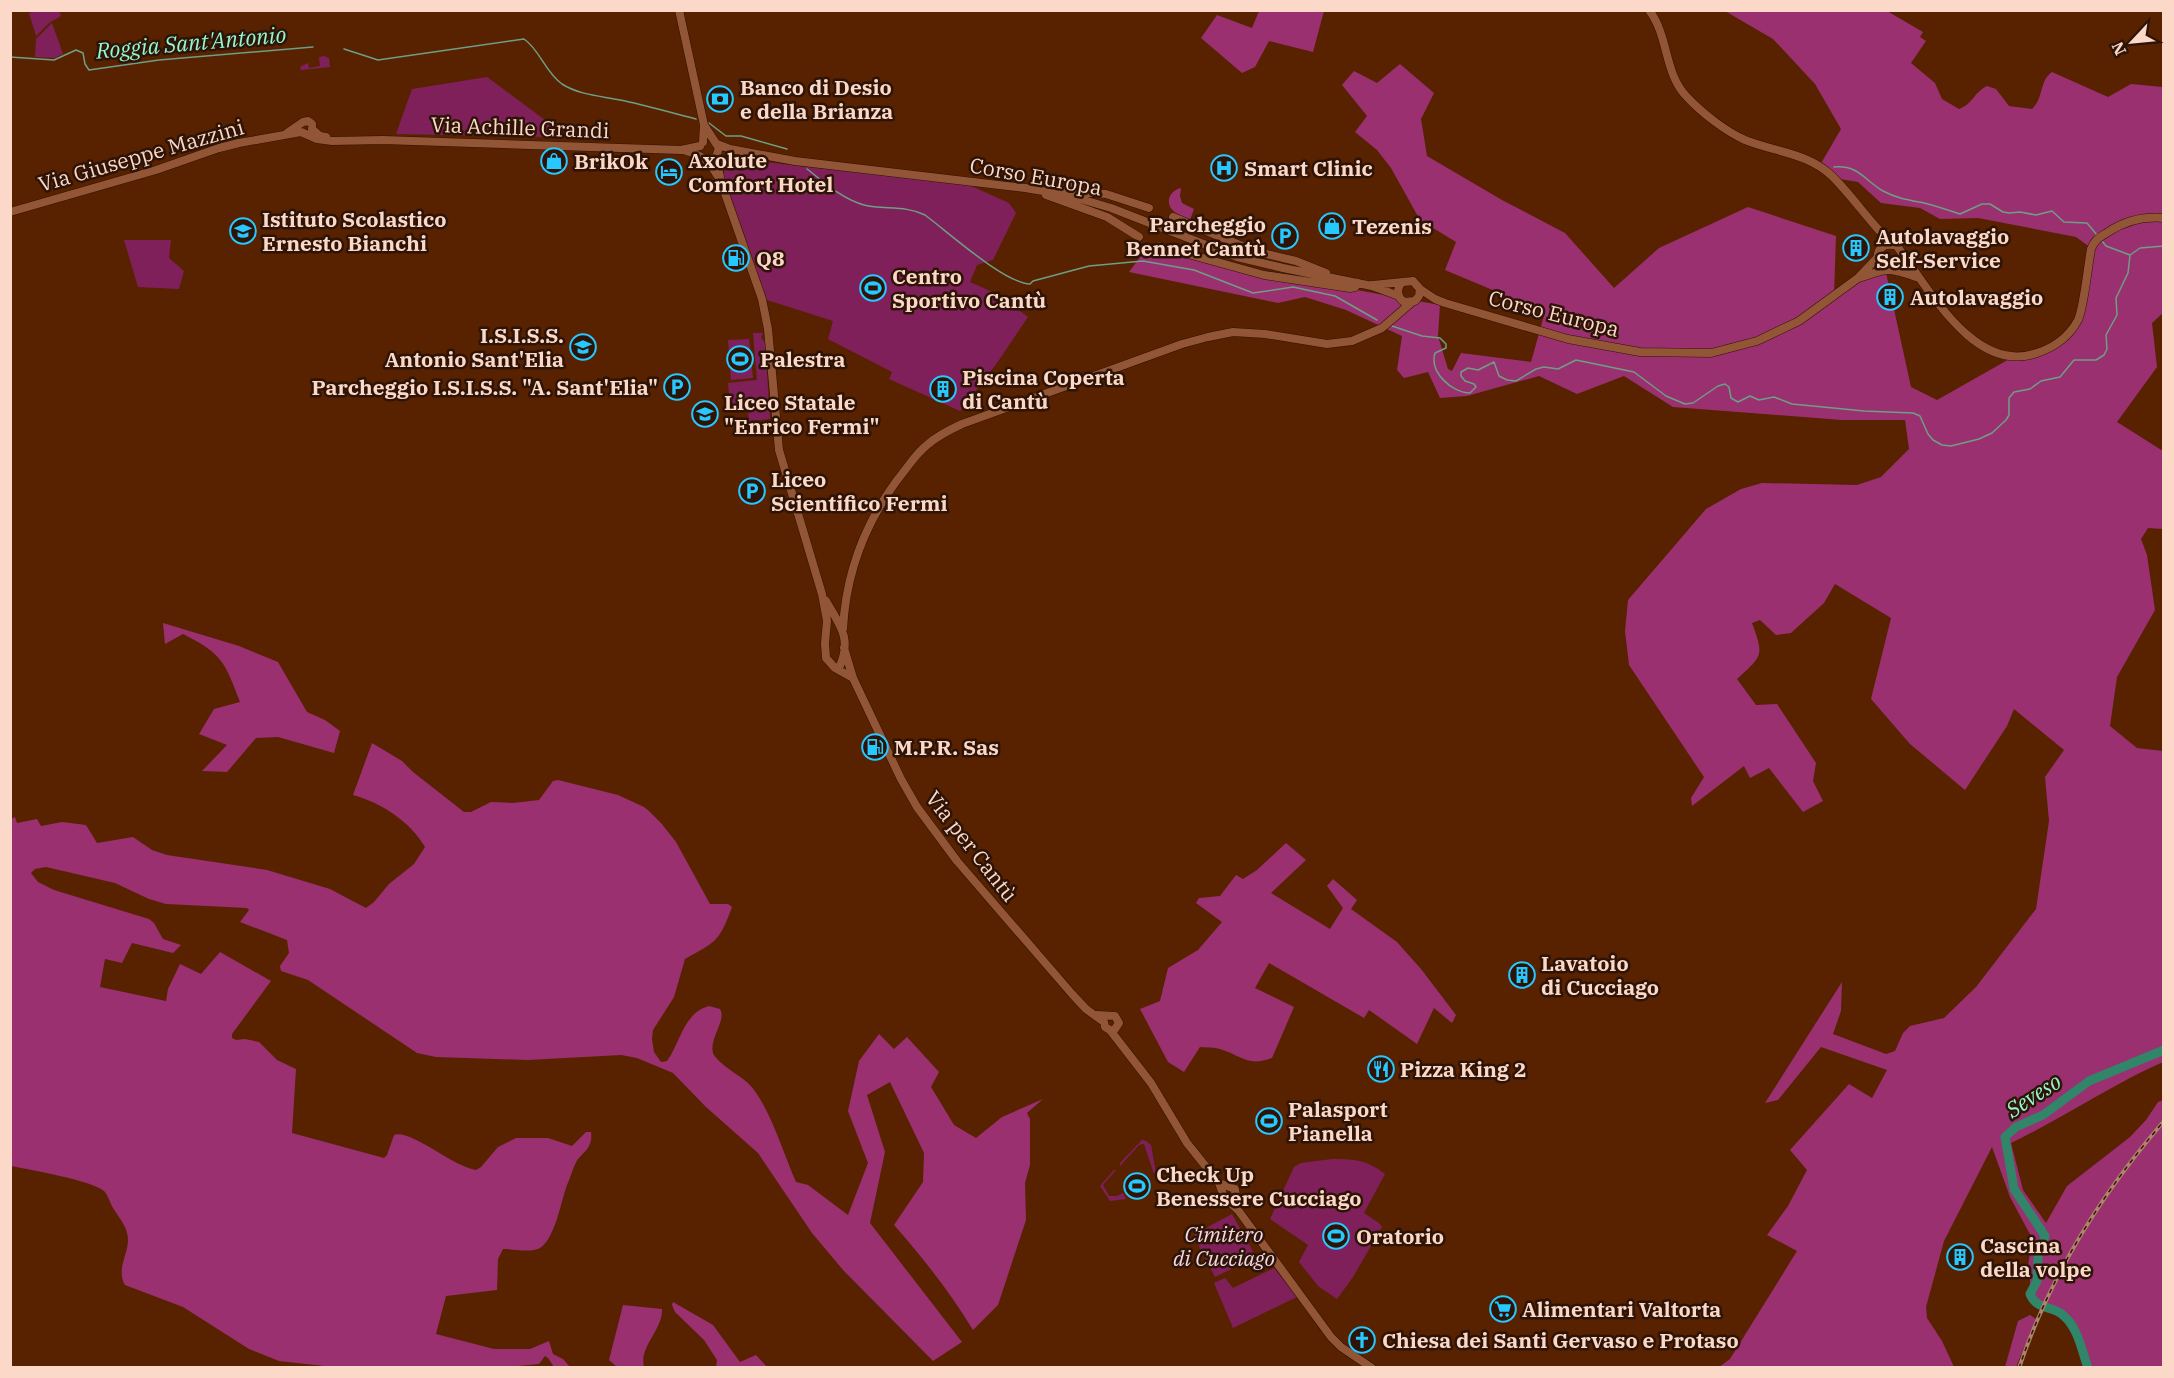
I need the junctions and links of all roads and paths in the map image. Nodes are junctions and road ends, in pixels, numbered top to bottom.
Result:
1 (679, 10) edge
2 (1649, 10) edge
3 (704, 125) junction
4 (305, 130) joint
5 (715, 142) junction
6 (702, 151) junction
7 (755, 154) junction
8 (717, 156) junction
9 (721, 182) junction
10 (1070, 183) dead end
11 (1024, 188) junction
12 (1080, 191) junction
13 (1149, 208) dead end
14 (10, 212) edge
15 (1173, 217) dead end
16 (2163, 218) edge
17 (1878, 229) junction
18 (1140, 237) dead end
19 (1893, 245) junction
20 (1159, 246) dead end
21 (1880, 249) junction
22 (1902, 254) junction
23 (1877, 258) junction
24 (1889, 268) junction
25 (1858, 278) junction
26 (1918, 278) junction
27 (1341, 279) junction
28 (1402, 282) junction
29 (1358, 283) junction
30 (1372, 286) junction
31 (1420, 289) junction
32 (1400, 298) junction
33 (1413, 302) junction
34 (1445, 303) junction
35 (1398, 314) junction
36 (844, 606) junction
37 (833, 618) junction
38 (843, 629) junction
39 (844, 648) junction
40 (839, 668) junction
41 (853, 678) junction
42 (1105, 1019) junction
43 (1113, 1030) junction
44 (1225, 1190) junction
45 (1232, 1199) junction
46 (1372, 1368) edge

1 - 3 main road
2 - 17 main road
3 - 5 main road
3 - 6 main road
4 - 6 main road, Via Achille Grandi
4 - 14 main road, Via Giuseppe Mazzini
5 - 6 main road
5 - 7 main road, Corso Europa
5 - 8 main road
6 - 8 main road, Corso Europa
6 - 9 main road
7 - 8 main road, Corso Europa
7 - 11 main road, Corso Europa
8 - 9 main road
9 - 37 main road
10 - 12 main road
11 - 12 main road
11 - 18 main road
11 - 27 main road, Corso Europa
12 - 13 main road
15 - 27 main road
16 - 26 main road
17 - 19 main road
17 - 21 main road
19 - 21 main road
19 - 22 main road
20 - 29 main road
21 - 23 main road
22 - 24 main road
22 - 26 main road
23 - 24 main road
23 - 25 main road, Corso Europa
24 - 25 main road
24 - 26 main road
25 - 34 main road, Corso Europa
27 - 29 main road, Corso Europa
28 - 30 main road, Corso Europa
28 - 31 main road, Corso Europa
28 - 32 main road
29 - 30 main road, Corso Europa
30 - 32 main road, Corso Europa
31 - 33 main road
31 - 34 main road, Corso Europa
32 - 33 main road, Corso Europa
32 - 35 main road
33 - 34 main road, Corso Europa
33 - 35 main road
35 - 36 main road
36 - 37 main road
36 - 38 main road
37 - 38 main road
37 - 40 main road
38 - 39 main road
39 - 40 main road
39 - 41 main road, Via per Cantù
40 - 41 main road, Via per Cantù
41 - 42 main road, Via per Cantù
42 - 43 main road
42 - 43 main road
43 - 44 main road
44 - 45 main road
44 - 45 main road
45 - 46 main road

